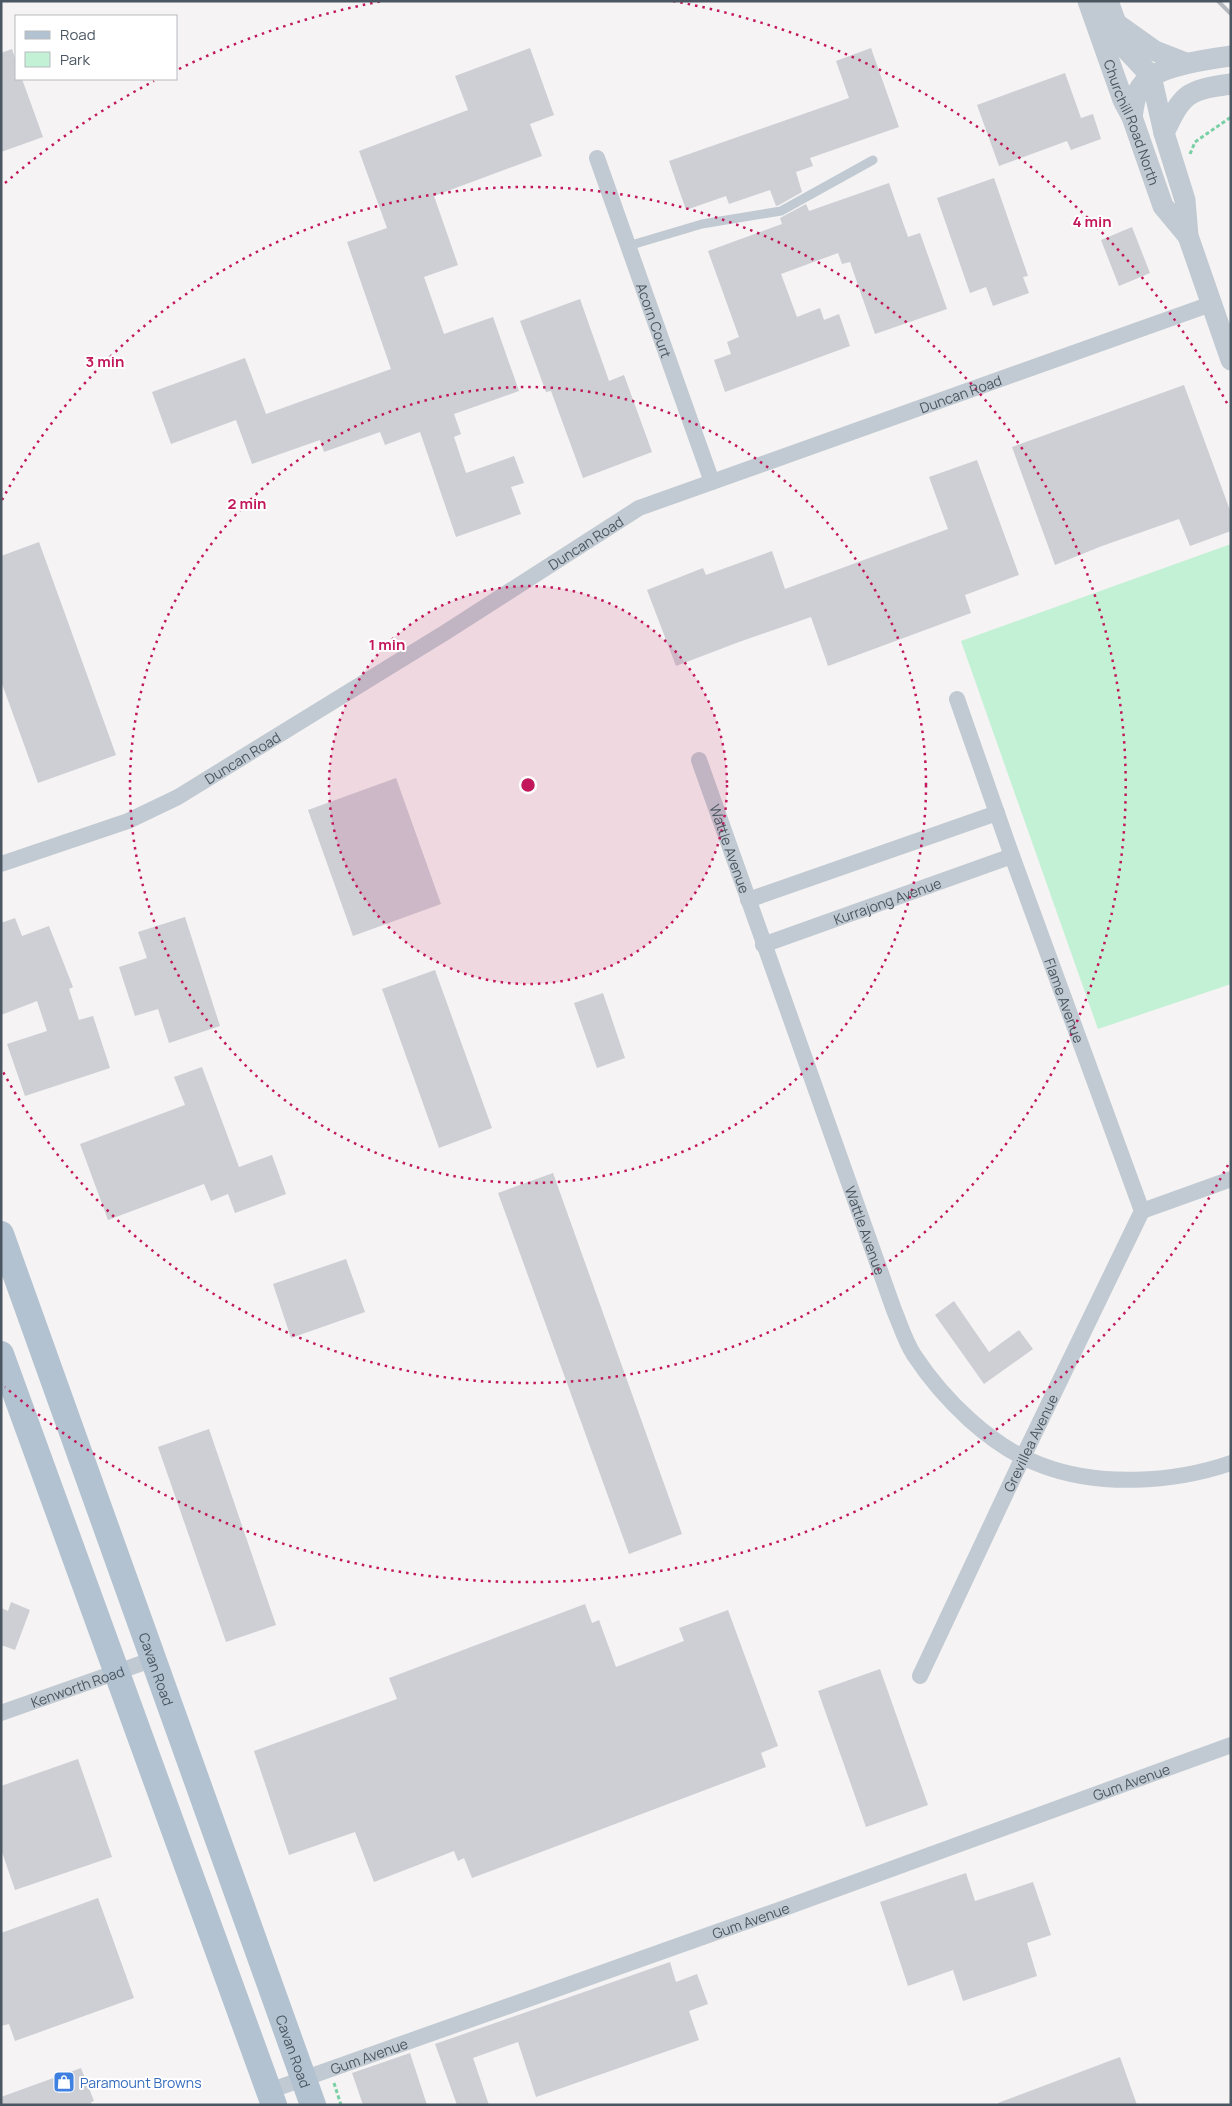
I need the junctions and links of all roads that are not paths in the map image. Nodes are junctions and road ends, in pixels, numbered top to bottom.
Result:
1 (1088, 1) edge
2 (1108, 1) edge
3 (1116, 24) junction
4 (1231, 56) edge
5 (1186, 63) junction
6 (1151, 76) junction
7 (1231, 84) edge
8 (1132, 117) junction
9 (1164, 133) junction
10 (597, 158) dead end
11 (873, 160) dead end
12 (1188, 236) junction
13 (628, 246) junction
14 (1211, 304) junction
15 (1231, 360) edge
16 (712, 482) junction
17 (957, 699) dead end
18 (699, 760) dead end
19 (997, 813) junction
20 (1012, 856) junction
21 (1, 864) edge
22 (748, 900) junction
23 (763, 945) junction
24 (1231, 1178) edge
25 (1142, 1211) junction
26 (1, 1234) edge
27 (1, 1354) edge
28 (1023, 1457) junction
29 (1231, 1463) edge
30 (154, 1659) junction
31 (116, 1673) junction
32 (920, 1676) dead end
33 (1, 1713) edge
34 (1231, 1745) edge
35 (303, 2078) junction
36 (271, 2098) edge
37 (312, 2105) edge

1 - 8 street, Churchill Road North
2 - 3 street, Churchill Road North
3 - 5 street
3 - 6 street, Churchill Road North
4 - 5 street
5 - 6 street
6 - 8 street
6 - 9 street, Churchill Road North
7 - 9 street
8 - 12 street, Churchill Road North
9 - 12 street, Churchill Road North
10 - 13 street, Acorn Court
11 - 13 lane
12 - 14 street, Churchill Road North
13 - 16 street, Acorn Court
14 - 15 street, Churchill Road North
14 - 16 street, Duncan Road
16 - 21 street, Duncan Road
17 - 19 street, Flame Avenue
18 - 22 street, Wattle Avenue
19 - 20 street, Flame Avenue
19 - 22 street
20 - 23 street, Kurrajong Avenue
20 - 25 street, Flame Avenue
22 - 23 street, Wattle Avenue
23 - 28 street, Wattle Avenue
24 - 25 street
25 - 28 street, Grevillea Avenue
26 - 30 main road, Cavan Road
27 - 31 main road
28 - 29 street, Wattle Avenue
28 - 32 street, Grevillea Avenue
30 - 31 street, Kenworth Road
30 - 35 main road, Cavan Road
31 - 33 street, Kenworth Road
31 - 36 main road
34 - 35 street, Gum Avenue
35 - 36 street, Gum Avenue
35 - 37 main road, Cavan Road

